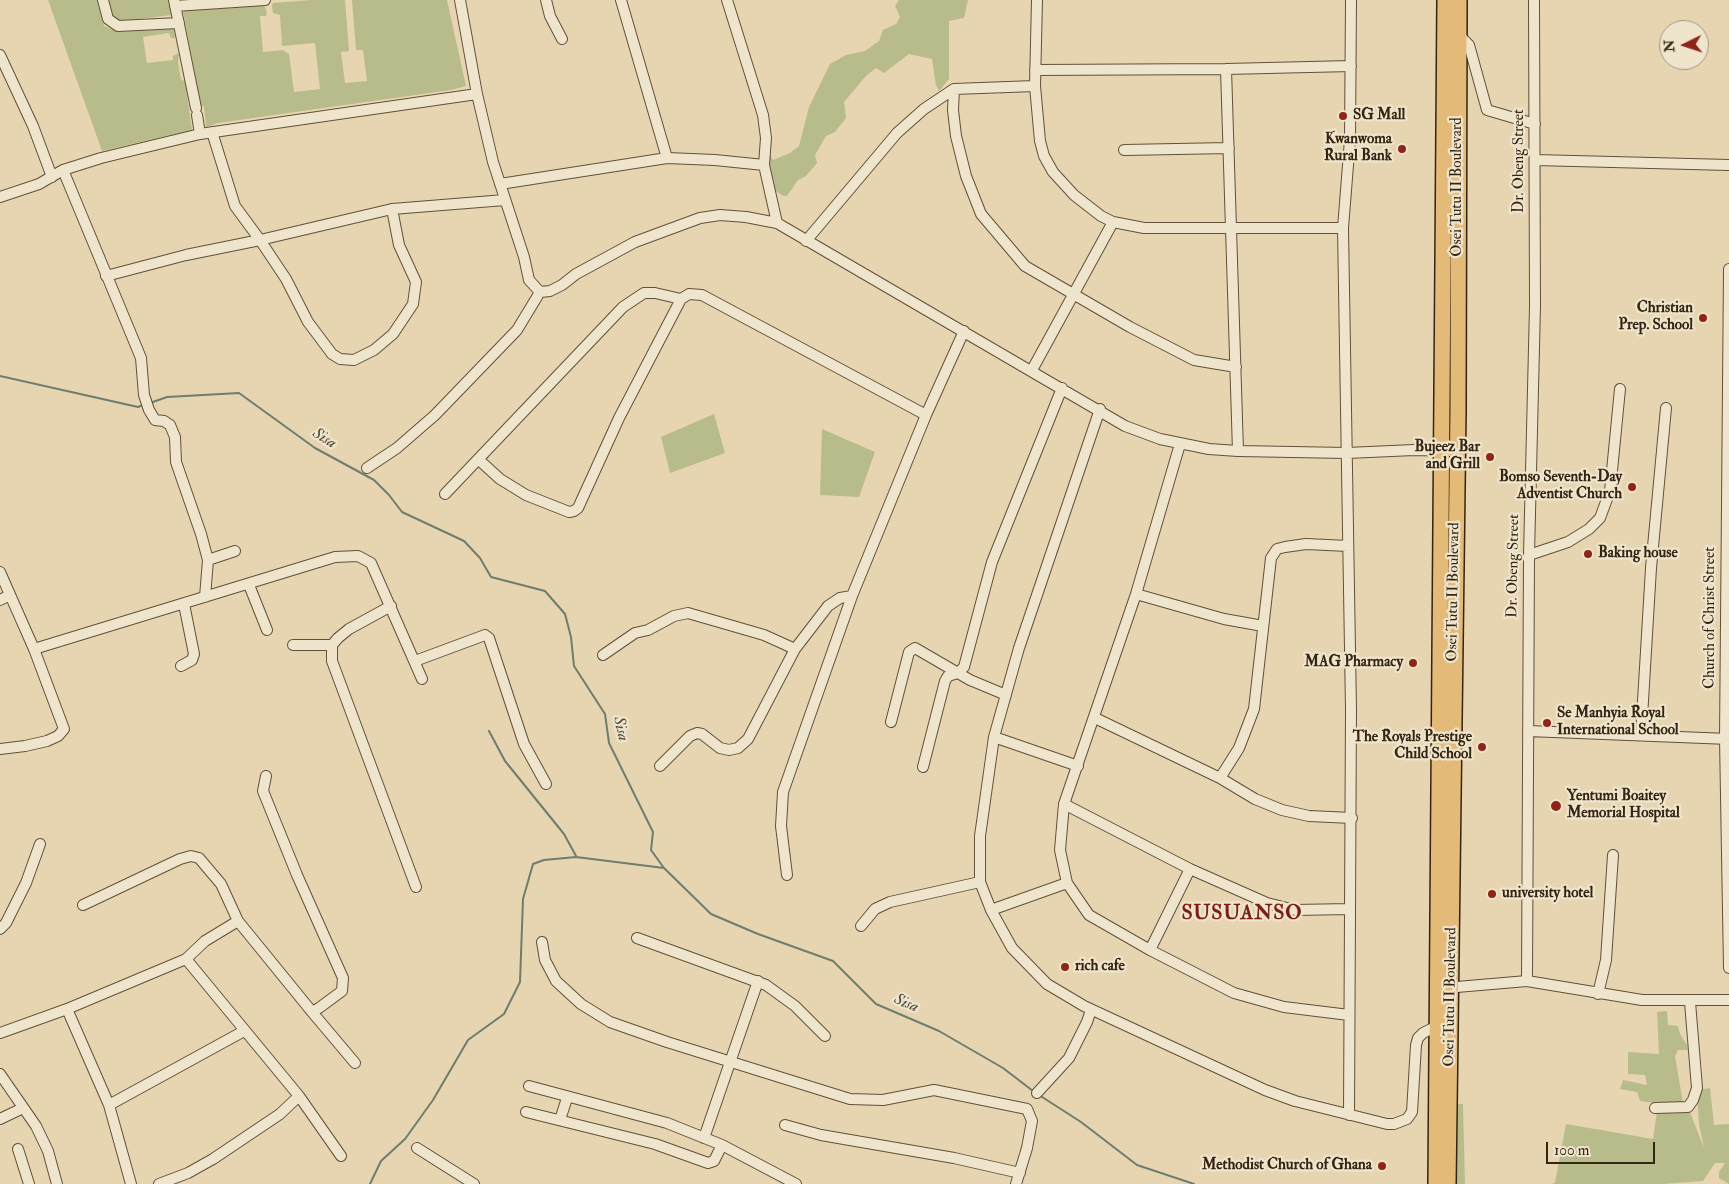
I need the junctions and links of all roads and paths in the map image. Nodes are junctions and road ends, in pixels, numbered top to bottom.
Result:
1 (103, 0) edge
2 (265, 0) edge
3 (460, 0) edge
4 (546, 0) edge
5 (621, 0) edge
6 (727, 0) edge
7 (1037, 0) edge
8 (1351, 0) edge
9 (1445, 0) edge
10 (1459, 0) edge
11 (1534, 0) edge
12 (190, 2) edge
13 (175, 3) edge
14 (179, 23) junction
15 (1458, 34) junction
16 (562, 39) dead end
17 (0, 55) edge
18 (1351, 66) junction
19 (1226, 69) junction
20 (1035, 70) junction
21 (1034, 86) junction
22 (954, 89) junction
23 (477, 94) junction
24 (1534, 124) junction
25 (212, 132) junction
26 (200, 134) junction
27 (1229, 148) junction
28 (1124, 150) dead end
29 (666, 158) junction
30 (1535, 160) junction
31 (764, 165) junction
32 (1729, 166) edge
33 (63, 170) junction
34 (52, 176) junction
35 (500, 184) junction
36 (0, 197) edge
37 (505, 200) junction
38 (392, 209) junction
39 (1113, 222) junction
40 (777, 224) junction
41 (1343, 228) junction
42 (1233, 229) junction
43 (260, 240) junction
44 (806, 241) junction
45 (1729, 268) edge
46 (106, 276) junction
47 (540, 292) junction
48 (1073, 295) junction
49 (681, 299) junction
50 (964, 331) junction
51 (1236, 367) junction
52 (1032, 370) junction
53 (1062, 388) junction
54 (1620, 389) dead end
55 (1666, 408) dead end
56 (1100, 409) junction
57 (926, 415) junction
58 (1180, 444) junction
59 (1238, 451) junction
60 (1449, 451) junction
61 (1347, 453) junction
62 (478, 459) junction
63 (367, 468) dead end
64 (444, 494) dead end
65 (1728, 505) edge
66 (1348, 546) junction
67 (235, 551) dead end
68 (1529, 555) junction
69 (208, 560) junction
70 (0, 572) edge
71 (249, 585) junction
72 (1136, 594) junction
73 (10, 595) junction
74 (852, 596) junction
75 (205, 597) junction
76 (0, 600) edge
77 (184, 604) junction
78 (391, 606) junction
79 (1263, 626) junction
80 (267, 630) dead end
81 (332, 645) junction
82 (293, 646) dead end
83 (34, 649) junction
84 (795, 649) junction
85 (603, 654) dead end
86 (415, 661) junction
87 (181, 666) dead end
88 (958, 674) junction
89 (422, 679) dead end
90 (1006, 695) junction
91 (1095, 718) junction
92 (891, 722) dead end
93 (1528, 731) junction
94 (1641, 734) junction
95 (994, 738) junction
96 (1727, 739) edge
97 (0, 749) edge
98 (660, 766) dead end
99 (1078, 766) junction
100 (923, 767) dead end
101 (266, 776) dead end
102 (1220, 778) junction
103 (546, 784) dead end
104 (1064, 804) junction
105 (1352, 818) junction
106 (40, 844) dead end
107 (1613, 855) dead end
108 (1190, 869) junction
109 (787, 876) dead end
110 (980, 882) junction
111 (1067, 883) junction
112 (416, 888) dead end
113 (83, 905) dead end
114 (1349, 909) junction
115 (991, 910) junction
116 (238, 921) junction
117 (861, 926) dead end
118 (0, 929) edge
119 (637, 938) dead end
120 (542, 942) dead end
121 (1150, 950) junction
122 (186, 959) junction
123 (1729, 968) edge
124 (758, 981) junction
125 (1527, 981) junction
126 (1444, 988) junction
127 (1598, 994) junction
128 (1729, 1000) edge
129 (1690, 1002) junction
130 (67, 1008) junction
131 (1090, 1010) junction
132 (312, 1012) junction
133 (1349, 1015) junction
134 (1437, 1026) junction
135 (244, 1031) junction
136 (0, 1033) edge
137 (825, 1036) dead end
138 (732, 1062) junction
139 (355, 1063) dead end
140 (0, 1074) edge
141 (529, 1086) dead end
142 (1037, 1093) dead end
143 (298, 1096) junction
144 (567, 1098) junction
145 (109, 1105) junction
146 (23, 1108) junction
147 (1655, 1108) dead end
148 (526, 1112) dead end
149 (1350, 1115) junction
150 (0, 1120) edge
151 (560, 1120) junction
152 (785, 1126) dead end
153 (704, 1138) junction
154 (722, 1145) junction
155 (417, 1148) dead end
156 (18, 1149) dead end
157 (341, 1156) dead end
158 (1020, 1173) junction
159 (782, 1181) edge
160 (30, 1184) edge
161 (57, 1184) edge
162 (131, 1184) edge
163 (159, 1184) edge
164 (474, 1184) edge
165 (796, 1184) edge
166 (1016, 1184) edge
167 (1436, 1184) edge
168 (1448, 1184) edge

1 - 14 street
2 - 12 street
3 - 23 street
4 - 16 street
5 - 29 street
6 - 31 street
7 - 20 street
8 - 18 street
9 - 60 highway, Osei Tutu II Boulevard
10 - 15 highway, Osei Tutu II Boulevard
11 - 24 street, Dr. Obeng Street
12 - 13 street
13 - 14 street
14 - 26 street
15 - 24 street
15 - 60 highway, Osei Tutu II Boulevard
17 - 34 street
18 - 19 street
18 - 41 street
19 - 20 street
19 - 27 street
20 - 21 street
21 - 22 street
21 - 39 street
22 - 44 street
22 - 48 street
23 - 25 street
23 - 35 street
24 - 30 street, Dr. Obeng Street
25 - 26 street
25 - 43 street
26 - 33 street
27 - 28 street
27 - 42 street
29 - 31 street
29 - 35 street
30 - 32 street
30 - 68 street, Dr. Obeng Street
31 - 40 street
33 - 34 street
33 - 46 street
34 - 36 street
35 - 37 street
37 - 38 street
37 - 47 street
38 - 43 street
38 - 43 street
39 - 42 street
39 - 48 street
40 - 44 street
40 - 47 street
41 - 42 street
41 - 61 street
42 - 51 street
43 - 46 street
44 - 50 street
45 - 65 street, Church of Christ Street
46 - 69 street
47 - 63 street
48 - 51 street
48 - 52 street
49 - 57 street
49 - 62 street
49 - 62 street
50 - 52 street
50 - 57 street
51 - 59 street
52 - 53 street
53 - 56 street
53 - 88 street
54 - 68 street
55 - 94 street
56 - 58 street
56 - 90 street
57 - 74 street
58 - 59 street
58 - 72 street
59 - 61 street
60 - 61 street
60 - 126 highway, Osei Tutu II Boulevard
61 - 66 street
62 - 64 street
65 - 96 street, Church of Christ Street
66 - 79 street
66 - 105 street
67 - 69 street
68 - 93 street, Dr. Obeng Street
69 - 75 street
70 - 73 street
71 - 75 street
71 - 78 street
71 - 80 street
72 - 79 street
72 - 91 street
73 - 76 street
73 - 83 street
74 - 84 street
74 - 109 street
75 - 77 street
77 - 83 street
77 - 87 street
78 - 81 street
78 - 86 street
79 - 102 street
81 - 82 street
81 - 112 street
83 - 97 street
84 - 85 street
84 - 98 street
86 - 89 street
86 - 103 street
88 - 90 street
88 - 92 street
88 - 100 street
90 - 95 street
91 - 99 street
91 - 102 street
93 - 94 street
93 - 125 street, Dr. Obeng Street
94 - 96 street
95 - 99 street
95 - 110 street
96 - 123 street, Church of Christ Street
99 - 104 street
101 - 132 street
102 - 105 street
104 - 108 street
104 - 111 street
105 - 114 street
106 - 118 street
107 - 127 street
108 - 114 street
108 - 121 street
110 - 115 street
110 - 117 street
111 - 115 street
111 - 121 street
113 - 116 street
114 - 133 street
115 - 131 street
116 - 122 street
116 - 132 street
119 - 124 street
120 - 138 street
121 - 133 street
122 - 130 street
122 - 135 street
124 - 137 street
124 - 138 street
125 - 126 street
125 - 127 street
126 - 134 highway, Osei Tutu II Boulevard
126 - 168 highway, Osei Tutu II Boulevard
127 - 129 street
128 - 129 street
129 - 147 street
130 - 136 street
130 - 145 street
131 - 142 street
131 - 149 street
132 - 139 street
133 - 149 street
134 - 149 street
134 - 167 highway, Osei Tutu II Boulevard
135 - 143 street
135 - 145 street
138 - 153 street
138 - 158 street
140 - 146 street
141 - 144 street
143 - 157 street
143 - 163 street
144 - 151 street
144 - 153 street
145 - 162 street
146 - 150 street
146 - 161 street
148 - 151 street
151 - 154 street
152 - 158 street
153 - 154 street
154 - 159 street
155 - 164 street
156 - 160 street
158 - 166 street
159 - 165 street

